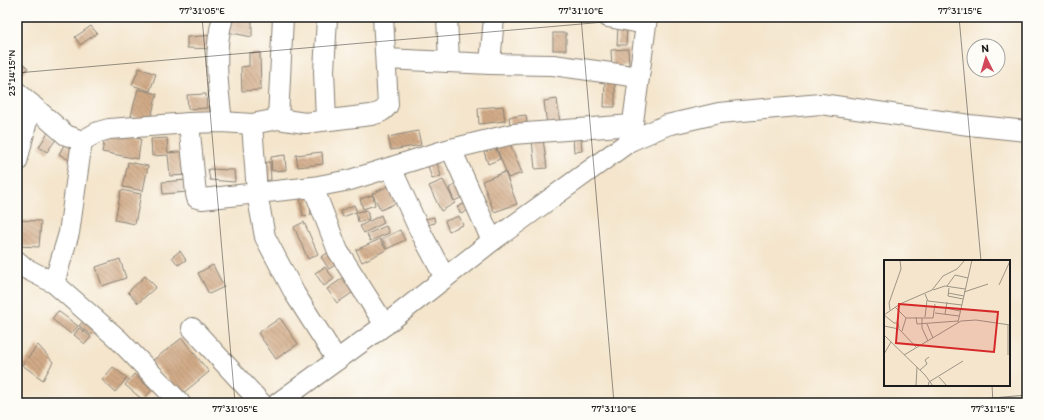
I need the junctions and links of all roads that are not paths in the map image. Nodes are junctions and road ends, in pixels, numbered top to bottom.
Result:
1 (223, 17) edge
2 (284, 17) edge
3 (383, 17) edge
4 (447, 17) edge
5 (494, 17) edge
6 (608, 17) edge
7 (327, 18) dead end
8 (646, 21) edge
9 (386, 59) junction
10 (449, 62) junction
11 (490, 64) junction
12 (639, 77) junction
13 (24, 98) edge
14 (278, 119) junction
15 (326, 120) junction
16 (222, 122) junction
17 (189, 123) junction
18 (252, 124) junction
19 (1027, 131) edge
20 (631, 133) junction
21 (82, 141) junction
22 (451, 149) junction
23 (17, 162) edge
24 (391, 168) junction
25 (313, 187) junction
26 (257, 193) junction
27 (492, 241) junction
28 (17, 261) edge
29 (445, 278) junction
30 (54, 283) junction
31 (385, 325) junction
32 (192, 328) dead end
33 (337, 360) junction
34 (180, 403) edge
35 (261, 403) edge
36 (278, 403) edge

1 - 16 street
2 - 14 street
3 - 9 street
4 - 10 street
5 - 11 street
6 - 8 street
7 - 15 street
8 - 12 street
9 - 10 street
9 - 15 street
10 - 11 street
11 - 12 street
12 - 20 street
13 - 21 street
13 - 23 street
14 - 15 street
14 - 18 street
16 - 17 street
16 - 18 street
17 - 21 street
17 - 26 street
18 - 26 street
19 - 20 street
20 - 22 street
20 - 27 street
21 - 30 street
22 - 24 street
22 - 27 street
24 - 25 street
24 - 29 street
25 - 26 street
25 - 31 street
26 - 33 street
27 - 29 street
28 - 30 street
29 - 31 street
30 - 34 street
31 - 33 street
32 - 35 street
33 - 36 street

